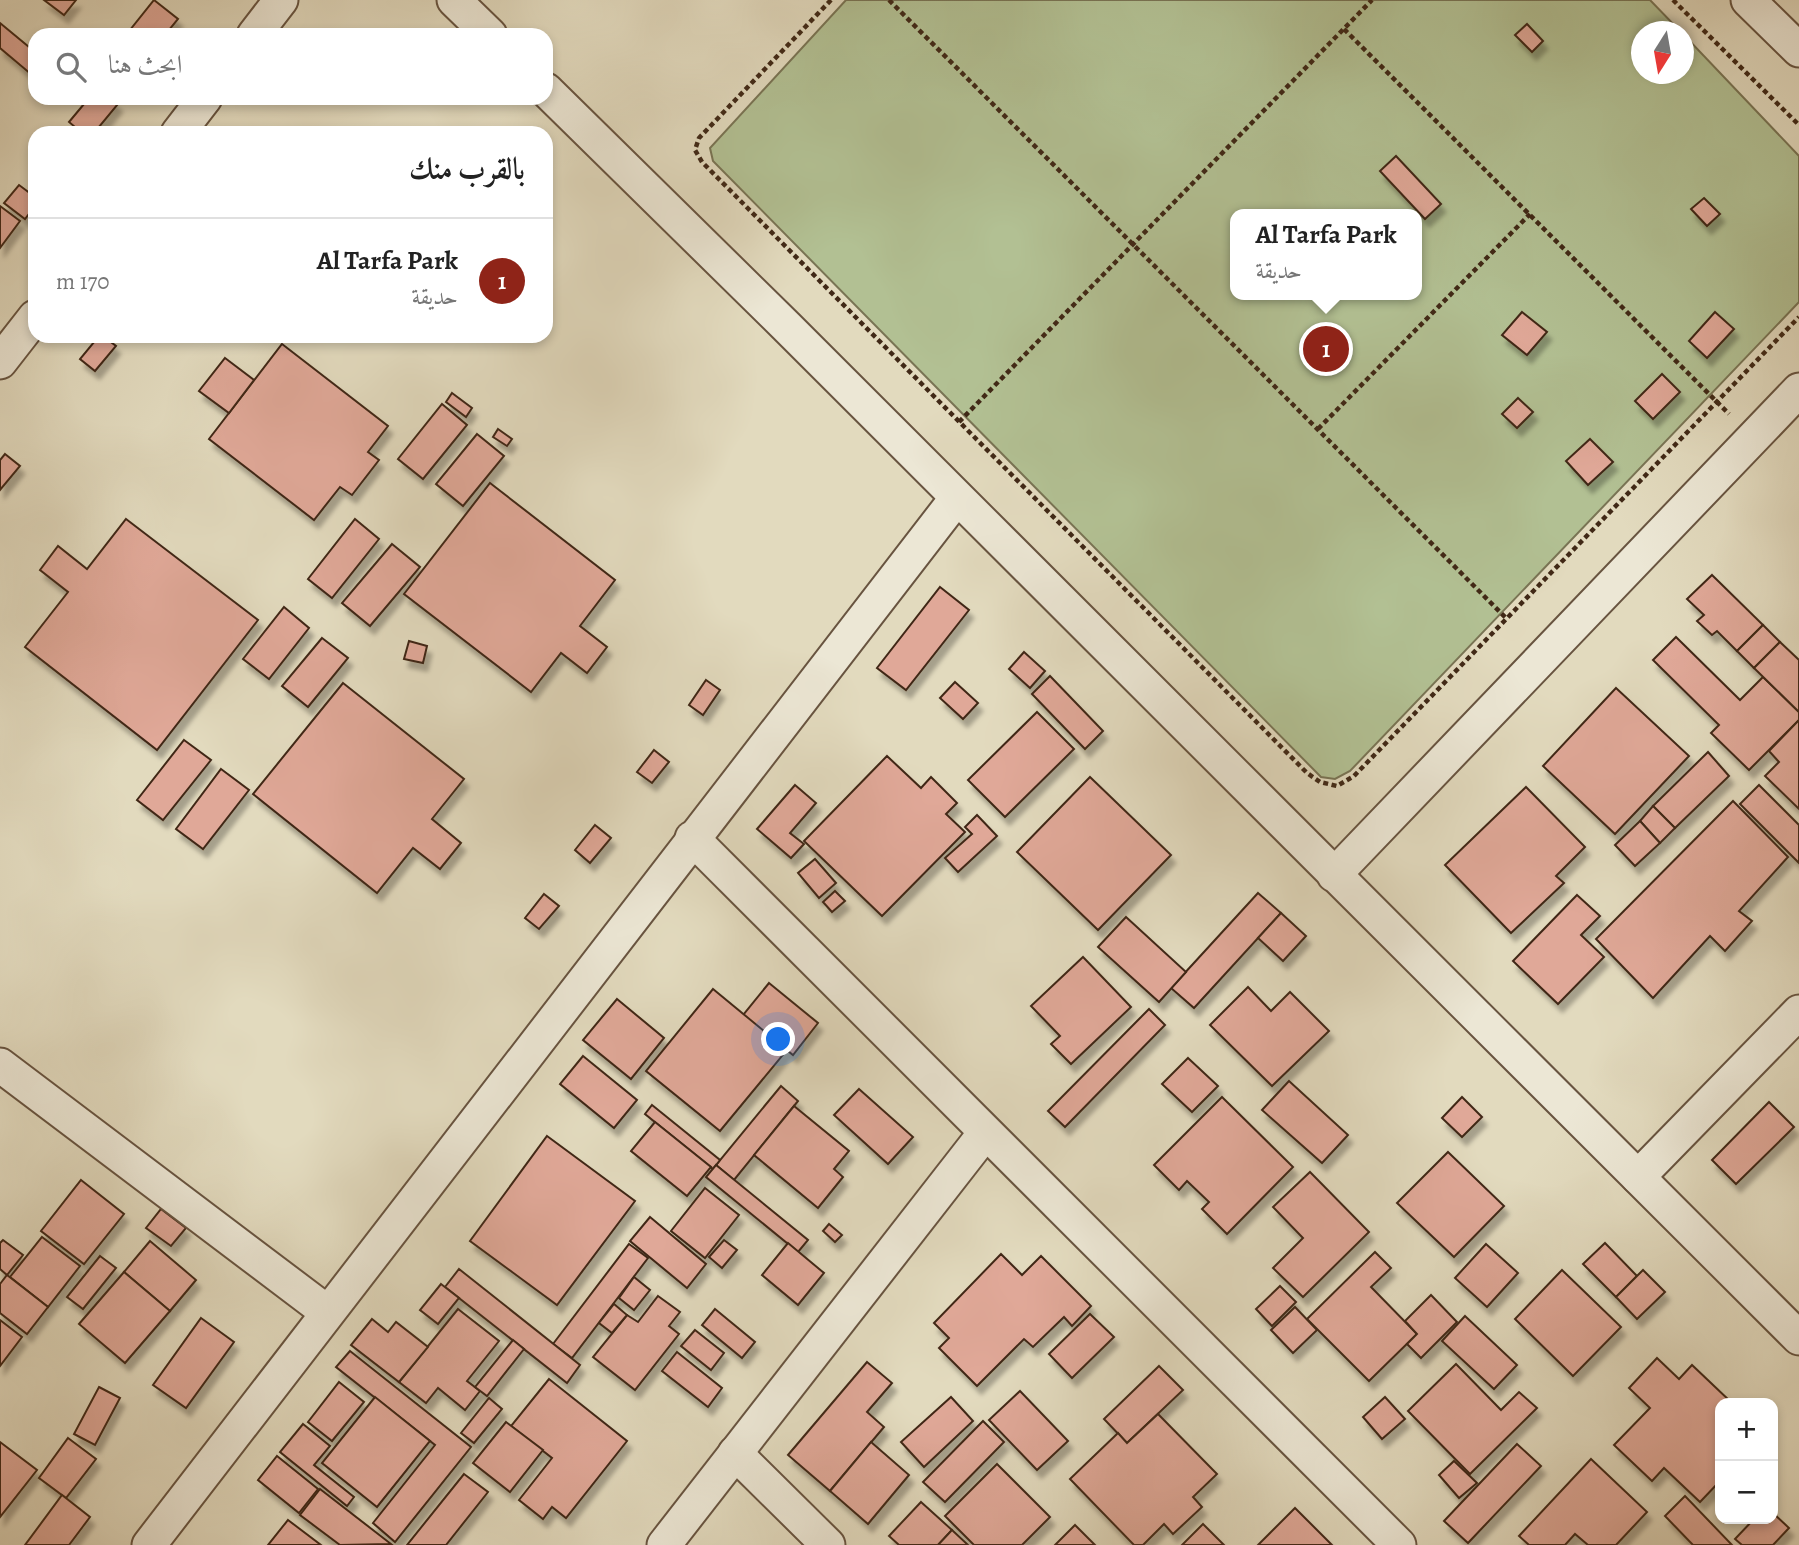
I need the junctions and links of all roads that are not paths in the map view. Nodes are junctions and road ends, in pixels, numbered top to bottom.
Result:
1 (281, 0) edge
2 (454, 0) edge
3 (1748, 0) edge
4 (259, 28) edge
5 (483, 28) edge
6 (1799, 50) edge
7 (553, 97) edge
8 (200, 105) edge
9 (183, 126) edge
10 (28, 326) edge
11 (0, 362) edge
12 (1799, 390) edge
13 (956, 499) junction
14 (692, 838) junction
15 (1334, 875) junction
16 (1799, 1012) edge
17 (0, 1066) edge
18 (985, 1133) junction
19 (1638, 1177) junction
20 (327, 1312) junction
21 (1799, 1338) edge
22 (735, 1453) junction
23 (149, 1545) edge
24 (664, 1545) edge
25 (828, 1545) edge
26 (1399, 1545) edge

1 - 4 street
2 - 5 street
3 - 6 street
7 - 13 street
8 - 9 street
10 - 11 street
12 - 15 street
13 - 14 street
13 - 15 street
14 - 18 street
14 - 20 street
15 - 19 street
16 - 19 street
17 - 20 street
18 - 22 street
18 - 26 street
19 - 21 street
20 - 23 street
22 - 24 street
22 - 25 street

